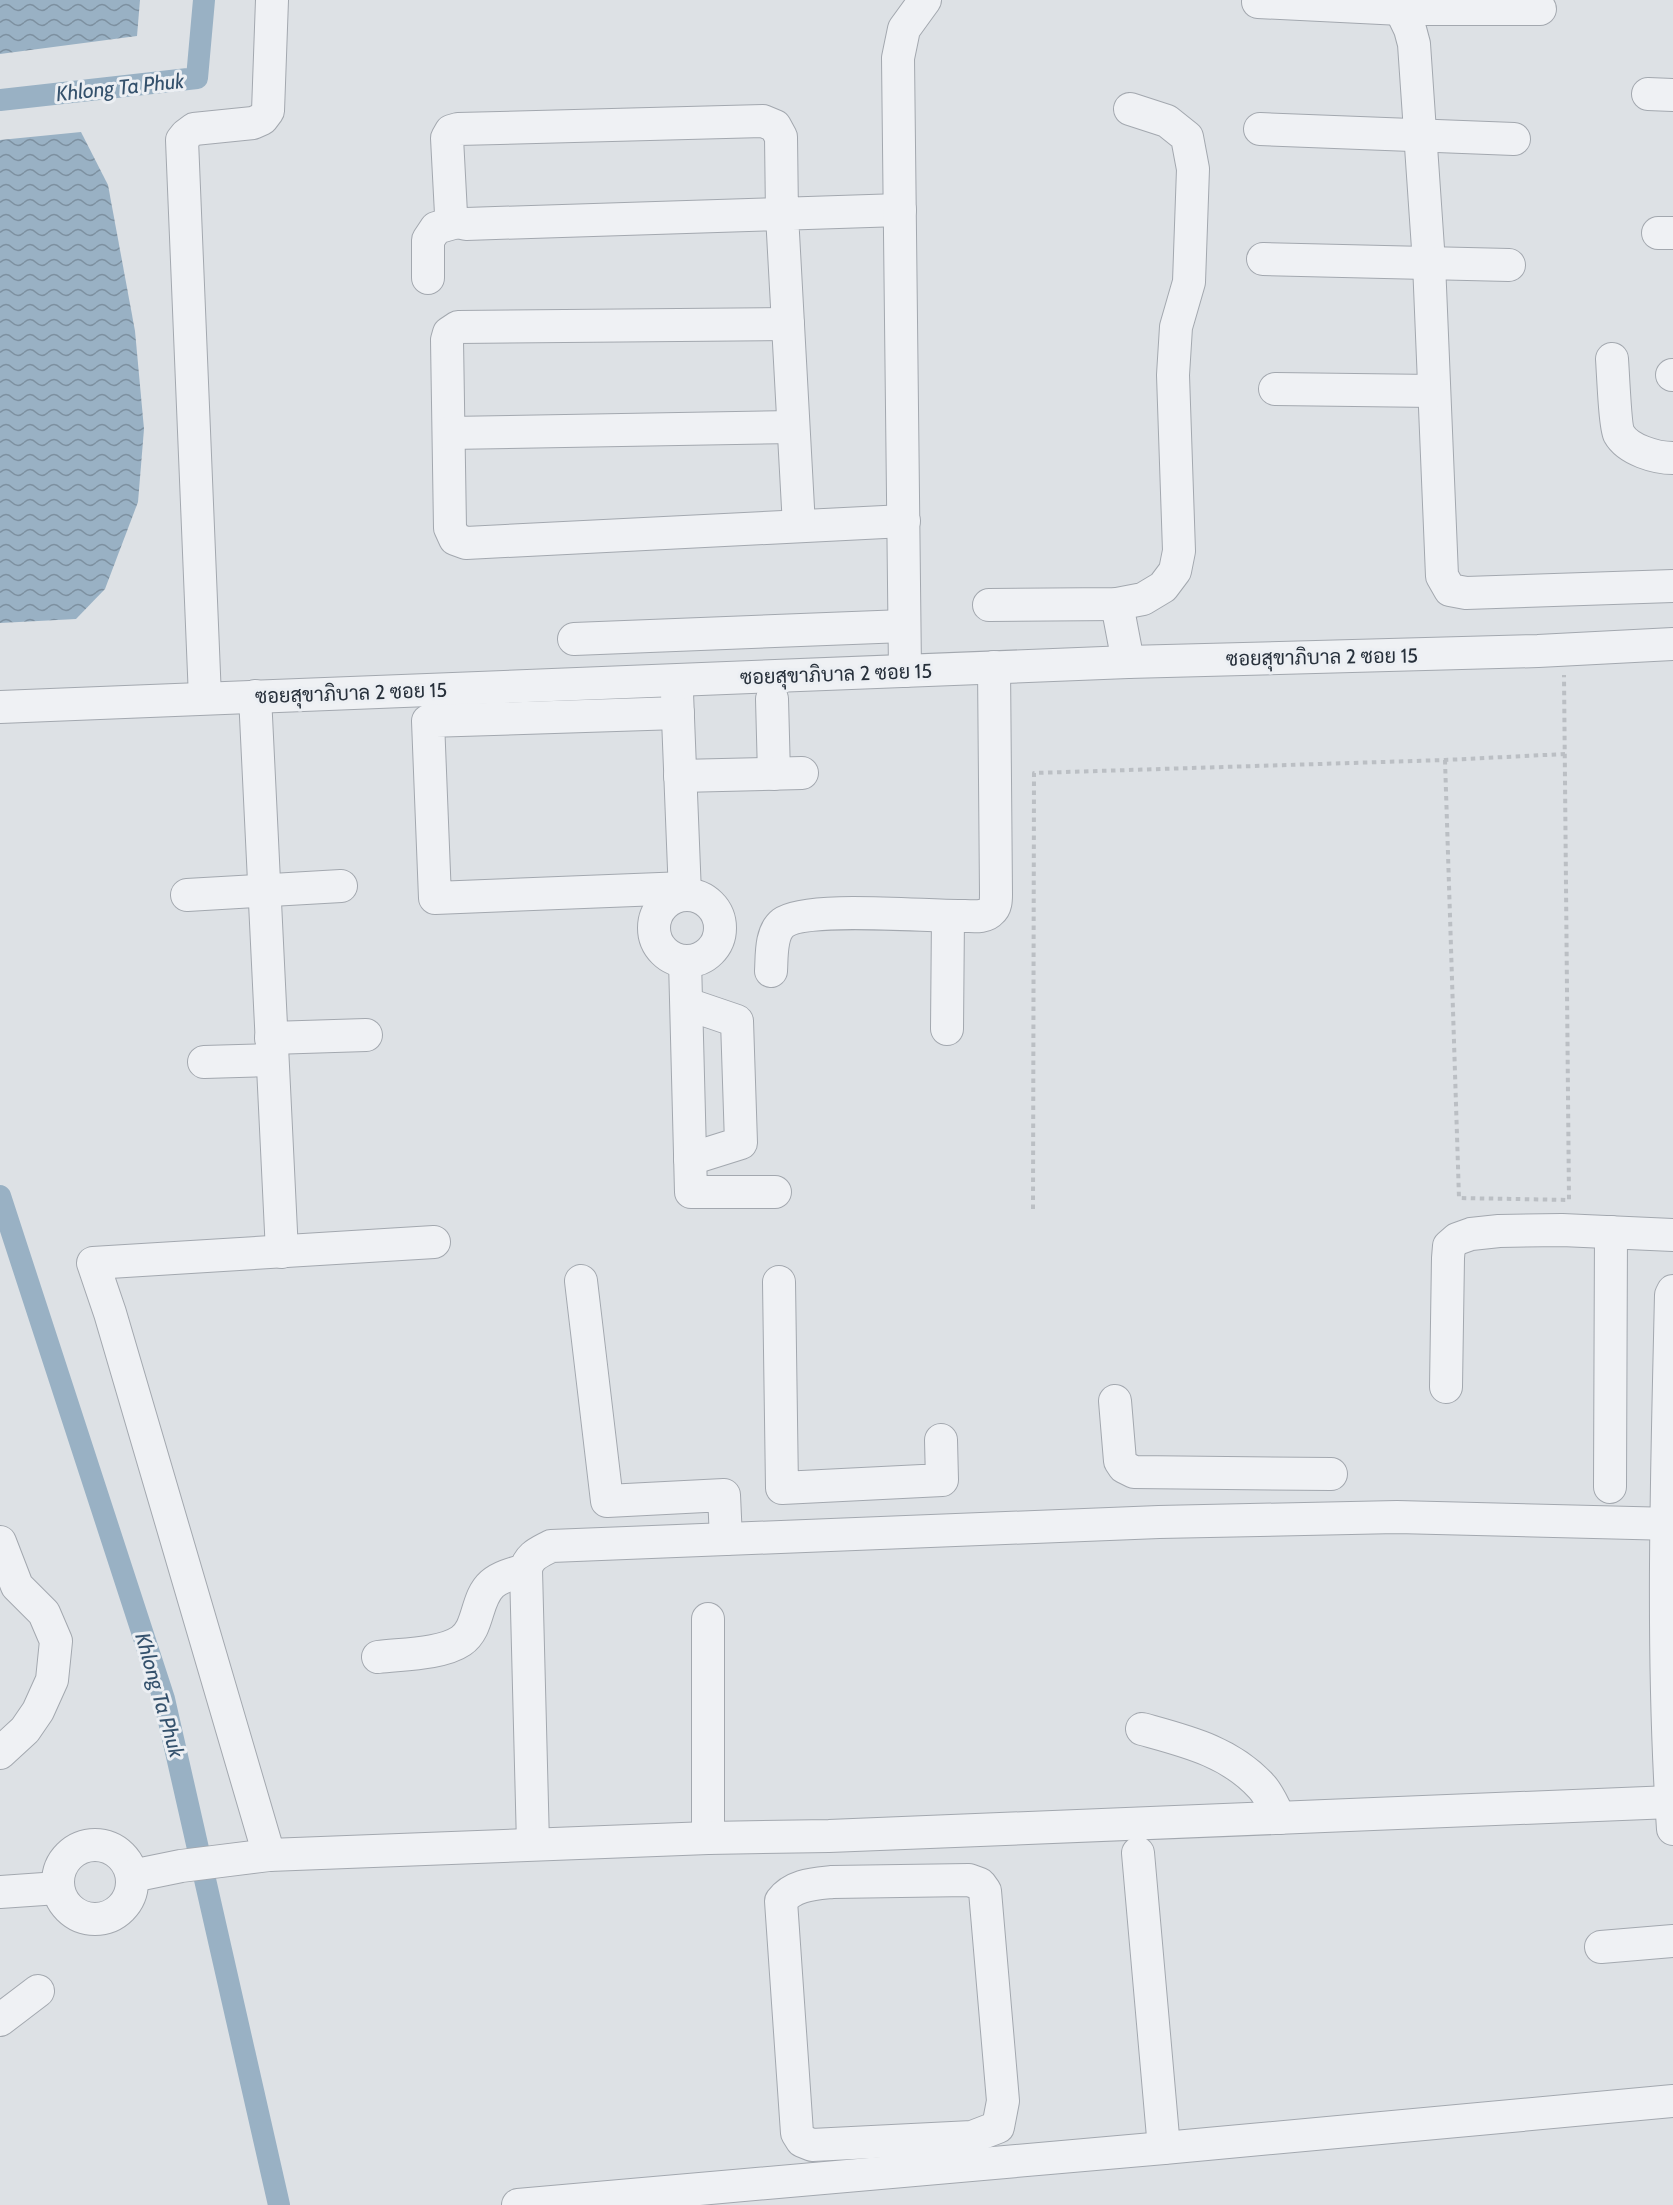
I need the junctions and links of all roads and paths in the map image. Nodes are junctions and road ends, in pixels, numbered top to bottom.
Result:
1 (272, 0) edge
2 (925, 0) edge
3 (1258, 3) dead end
4 (1399, 4) edge
5 (1540, 9) dead end
6 (1130, 109) dead end
7 (1260, 129) dead end
8 (1420, 134) junction
9 (1514, 139) dead end
10 (900, 210) junction
11 (782, 215) junction
12 (457, 222) junction
13 (1263, 258) dead end
14 (1429, 263) junction
15 (1509, 265) dead end
16 (428, 278) dead end
17 (788, 324) junction
18 (1612, 359) dead end
19 (1275, 389) dead end
20 (1434, 391) junction
21 (793, 427) junction
22 (449, 433) junction
23 (1673, 458) edge
24 (904, 521) junction
25 (799, 526) junction
26 (1673, 586) edge
27 (1117, 604) junction
28 (989, 605) dead end
29 (904, 626) junction
30 (574, 639) dead end
31 (1673, 644) edge
32 (1564, 650) junction
33 (1128, 662) junction
34 (994, 667) junction
35 (905, 671) junction
36 (676, 680) junction
37 (255, 696) junction
38 (205, 698) junction
39 (772, 699) dead end
40 (0, 707) edge
41 (678, 713) junction
42 (1564, 754) junction
43 (1445, 760) junction
44 (680, 776) junction
45 (341, 886) dead end
46 (264, 891) junction
47 (685, 891) junction
48 (187, 895) dead end
49 (948, 916) junction
50 (685, 961) junction
51 (771, 971) dead end
52 (687, 1004) junction
53 (947, 1029) dead end
54 (366, 1035) dead end
55 (272, 1049) junction
56 (204, 1062) dead end
57 (690, 1159) junction
58 (775, 1192) dead end
59 (1033, 1209) dead end
60 (1611, 1232) junction
61 (1673, 1235) edge
62 (434, 1242) dead end
63 (282, 1252) junction
64 (581, 1281) dead end
65 (779, 1282) dead end
66 (1673, 1291) edge
67 (1446, 1387) dead end
68 (1115, 1401) dead end
69 (941, 1440) dead end
70 (1154, 1473) junction
71 (1331, 1474) dead end
72 (847, 1485) junction
73 (1610, 1487) dead end
74 (1159, 1522) junction
75 (1670, 1524) edge
76 (850, 1534) junction
77 (726, 1539) junction
78 (0, 1542) edge
79 (526, 1570) junction
80 (708, 1619) dead end
81 (378, 1657) dead end
82 (1142, 1729) dead end
83 (0, 1753) edge
84 (1672, 1798) edge
85 (1280, 1818) junction
86 (829, 1836) junction
87 (708, 1838) junction
88 (533, 1844) junction
89 (1138, 1853) dead end
90 (268, 1855) junction
91 (132, 1876) junction
92 (832, 1882) junction
93 (58, 1888) junction
94 (0, 1892) edge
95 (1673, 1941) edge
96 (1601, 1947) dead end
97 (38, 1991) dead end
98 (0, 2020) edge
99 (1673, 2101) edge
100 (1164, 2148) junction
101 (518, 2205) edge

1 - 38 street
2 - 10 street
3 - 4 street
4 - 5 street
4 - 8 street
6 - 27 street
7 - 8 street
8 - 9 street
8 - 14 street
10 - 11 street
10 - 24 street
11 - 12 street
11 - 12 street
11 - 17 street
12 - 16 street
13 - 14 street
14 - 15 street
14 - 20 street
17 - 21 street
17 - 22 street
18 - 23 street
19 - 20 street
20 - 26 street
21 - 22 street
21 - 25 street
22 - 25 street
24 - 25 street
24 - 29 street
27 - 28 street
27 - 33 street
29 - 30 street
29 - 35 street
31 - 32 street, ซอยสุขาภิบาล 2 ซอย 15
32 - 33 street, ซอยสุขาภิบาล 2 ซอย 15
32 - 42 path
33 - 34 street, ซอยสุขาภิบาล 2 ซอย 15
34 - 35 street, ซอยสุขาภิบาล 2 ซอย 15
34 - 49 street
35 - 36 street, ซอยสุขาภิบาล 2 ซอย 15
36 - 37 street, ซอยสุขาภิบาล 2 ซอย 15
36 - 41 street
37 - 38 street, ซอยสุขาภิบาล 2 ซอย 15
37 - 46 street
38 - 40 street, ซอยสุขาภิบาล 2 ซอย 15
39 - 44 street
41 - 44 street
41 - 47 street
42 - 43 path
42 - 43 path
43 - 59 path
44 - 47 street
45 - 46 street
46 - 48 street
46 - 55 street
47 - 50 street
47 - 50 street
49 - 51 street
49 - 53 street
50 - 52 street
52 - 57 street
52 - 57 street
54 - 55 street
55 - 56 street
55 - 63 street
57 - 58 street
60 - 61 street
60 - 67 street
60 - 73 street
62 - 63 street
63 - 90 street
64 - 77 street
65 - 72 street
66 - 75 street
68 - 70 street
69 - 72 street
70 - 71 street
70 - 74 street
72 - 76 street
74 - 75 street
74 - 76 street
75 - 84 street
76 - 77 street
77 - 79 street
78 - 83 street
79 - 81 street
79 - 88 street
80 - 87 street
82 - 85 street
84 - 85 street
85 - 86 street
86 - 87 street
86 - 92 street
87 - 88 street
88 - 90 street
89 - 100 street
90 - 91 street
91 - 93 street
91 - 93 street
92 - 92 street
93 - 94 street
95 - 96 street
97 - 98 street
99 - 100 street
100 - 101 street

